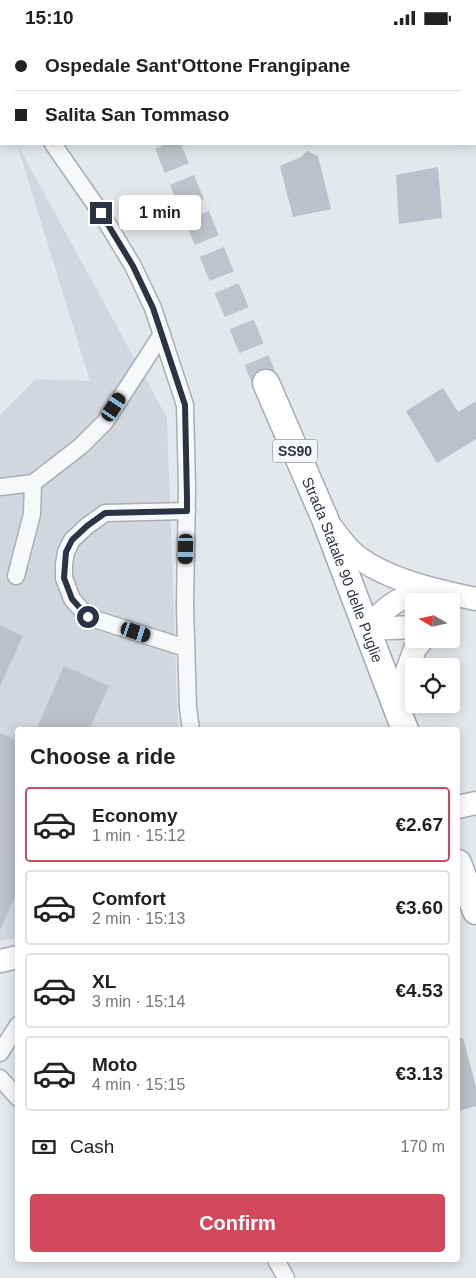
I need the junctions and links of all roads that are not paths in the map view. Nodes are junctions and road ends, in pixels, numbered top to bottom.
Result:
1 (54, 145) edge
2 (162, 334) junction
3 (266, 383) tunnel mouth
4 (33, 483) junction
5 (0, 487) edge
6 (187, 511) junction
7 (324, 519) junction
8 (16, 576) dead end
9 (435, 590) junction
10 (473, 599) edge
11 (460, 607) edge
12 (405, 627) edge
13 (366, 629) junction
14 (186, 648) junction
15 (416, 648) edge
16 (395, 703) junction
17 (188, 708) junction
18 (191, 727) edge
19 (198, 727) edge
20 (404, 727) edge
21 (476, 803) edge
22 (460, 807) edge
23 (460, 868) edge
24 (476, 911) edge
25 (15, 958) edge
26 (0, 961) edge
27 (15, 1030) edge
28 (0, 1053) edge
29 (0, 1078) edge
30 (15, 1094) edge
31 (277, 1262) edge
32 (286, 1278) edge

1 - 2 street
2 - 4 street
2 - 6 street
3 - 7 main road, Strada Statale 90 delle Puglie / SS90
4 - 5 street
4 - 8 street
6 - 14 street
6 - 14 street
7 - 9 street
7 - 13 main road, Strada Statale 90 delle Puglie / SS90
9 - 10 street
9 - 13 street
10 - 11 street
12 - 13 street
13 - 16 main road, Strada Statale 90 delle Puglie / SS90
14 - 17 street
15 - 16 street
16 - 20 main road, Strada Statale 90 delle Puglie / SS90
17 - 18 street
17 - 19 street
21 - 22 street
23 - 24 main road
25 - 26 street
27 - 28 street
29 - 30 street
31 - 32 street

